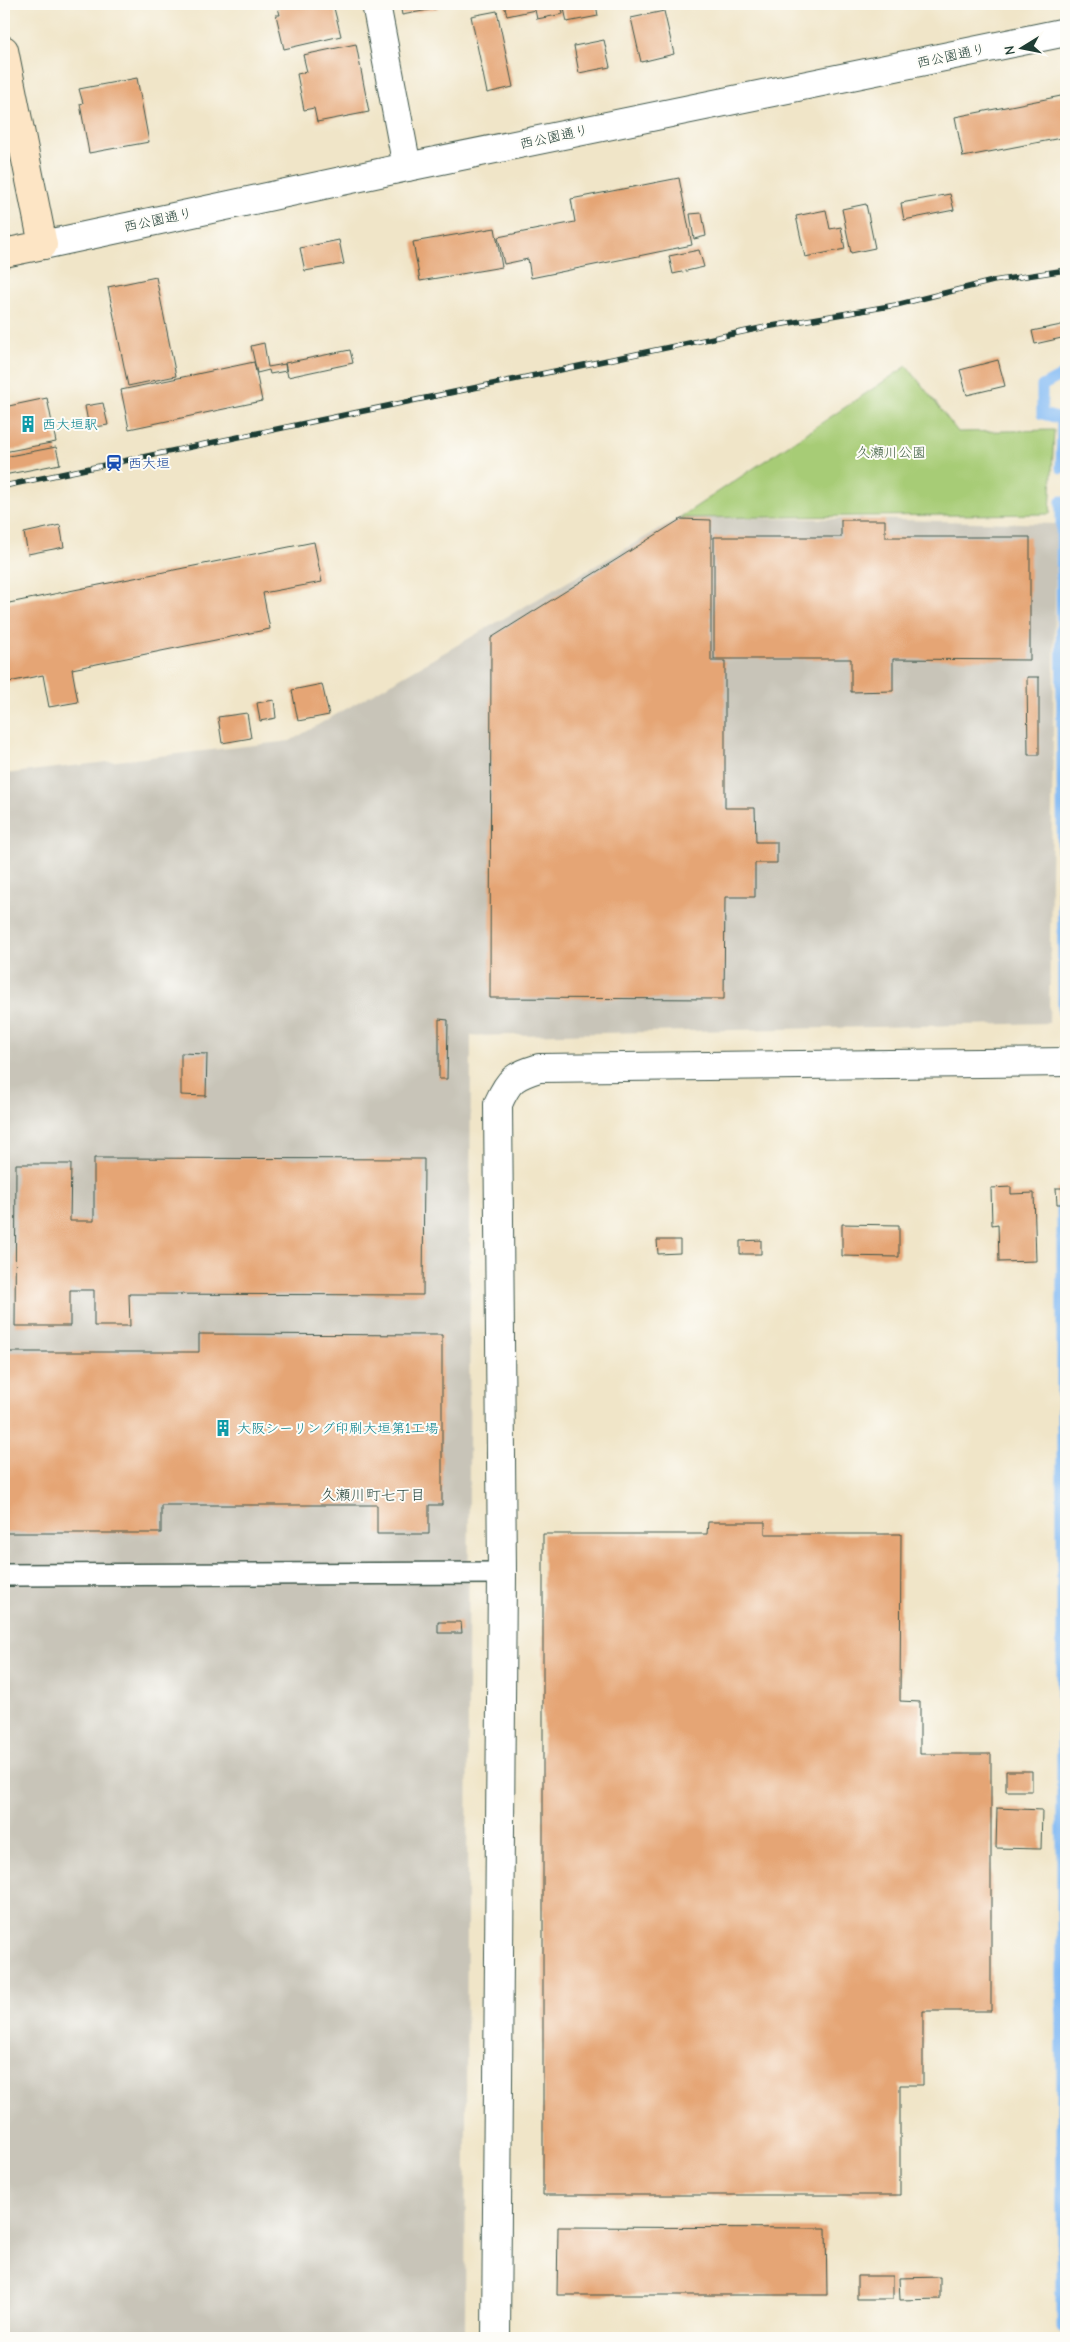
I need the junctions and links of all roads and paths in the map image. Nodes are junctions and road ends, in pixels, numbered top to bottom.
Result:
1 (376, 4) edge
2 (1066, 32) edge
3 (4, 50) edge
4 (407, 167) junction
5 (43, 245) junction
6 (4, 254) edge
7 (1066, 1062) edge
8 (502, 1573) junction
9 (4, 1576) edge
10 (496, 2338) edge

1 - 4 street
2 - 4 street, 西公園通り
3 - 5 main road
4 - 5 street, 西公園通り
5 - 6 main road
7 - 8 street
8 - 9 lane
8 - 10 street

